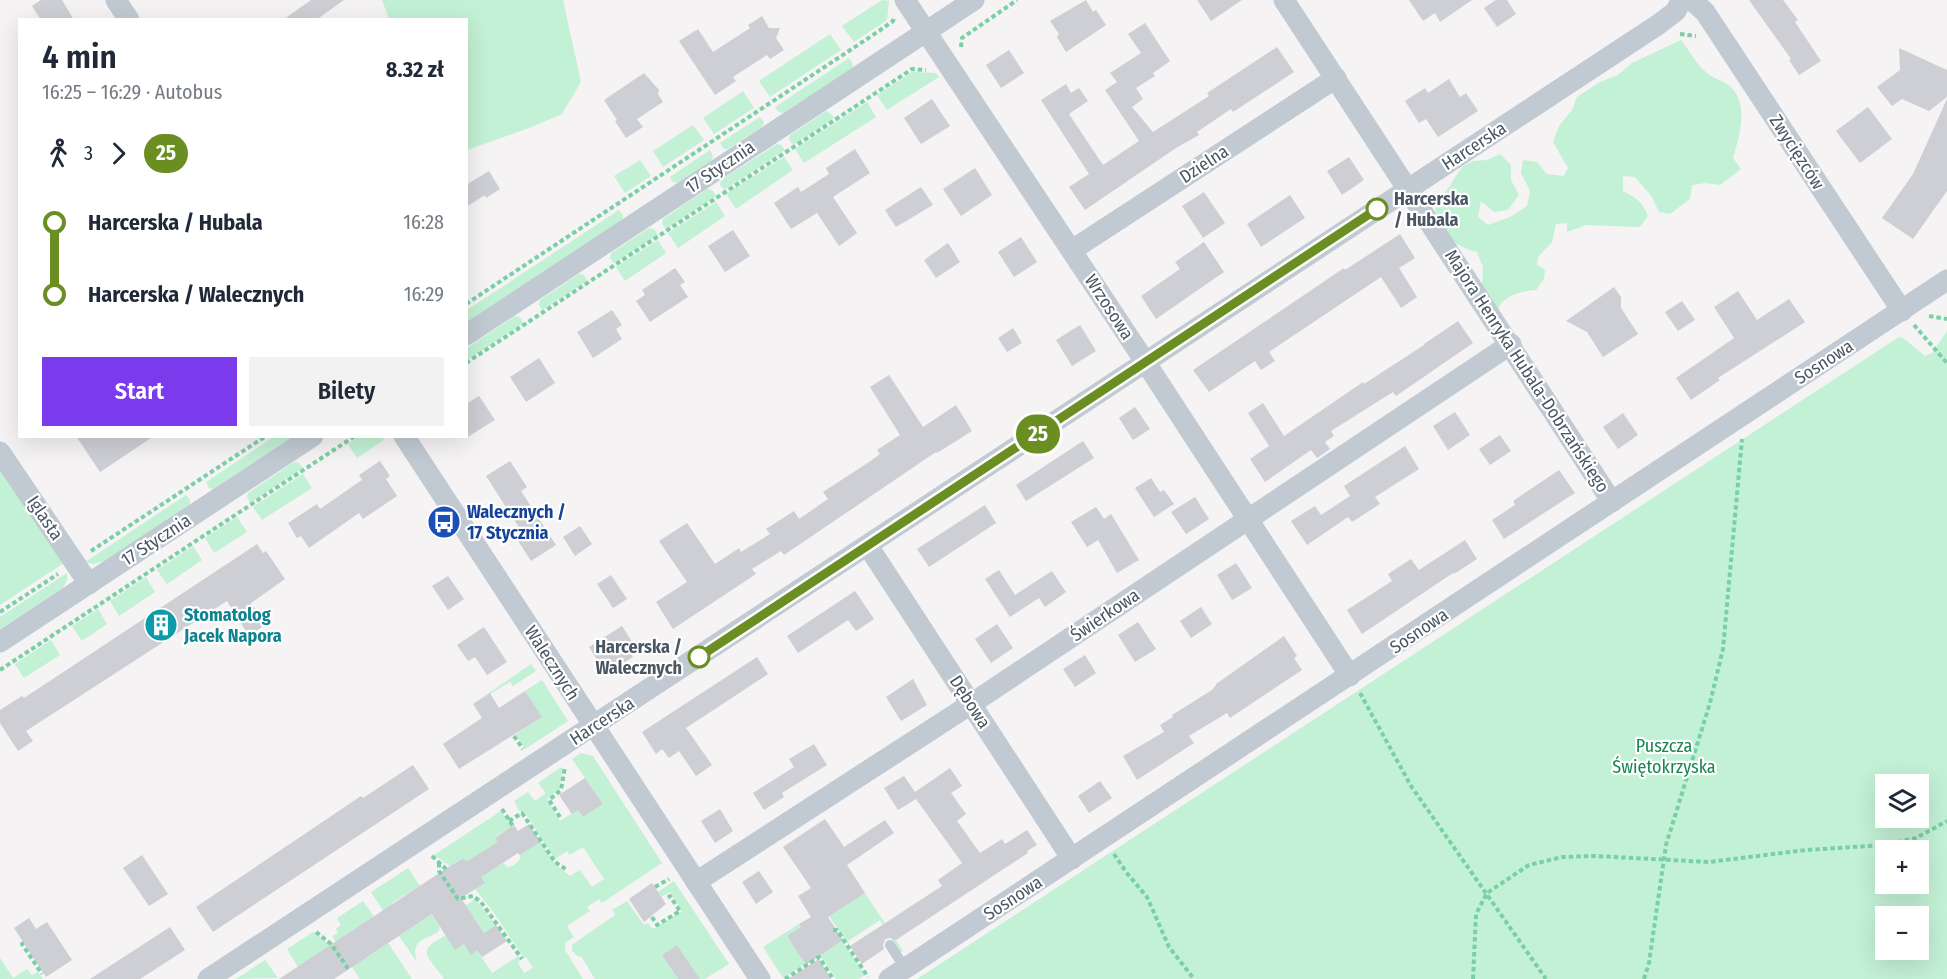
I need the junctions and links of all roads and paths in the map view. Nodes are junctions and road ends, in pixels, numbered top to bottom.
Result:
1 (116, 0) edge
2 (974, 0) edge
3 (1017, 0) edge
4 (1284, 0) edge
5 (1681, 0) edge
6 (1687, 0) edge
7 (905, 1) edge
8 (128, 18) edge
9 (926, 32) junction
10 (947, 63) junction
11 (1336, 78) junction
12 (1408, 189) junction
13 (1072, 250) junction
14 (1947, 280) edge
15 (468, 303) edge
16 (1902, 310) junction
17 (468, 334) edge
18 (1511, 344) junction
19 (468, 362) edge
20 (1146, 363) junction
21 (1947, 363) edge
22 (1744, 415) junction
23 (263, 438) edge
24 (310, 438) edge
25 (352, 438) edge
26 (405, 438) edge
27 (0, 452) edge
28 (1612, 502) junction
29 (1248, 520) junction
30 (868, 546) junction
31 (75, 562) junction
32 (89, 584) junction
33 (0, 612) edge
34 (0, 642) edge
35 (0, 670) edge
36 (1350, 676) junction
37 (971, 704) junction
38 (594, 726) junction
39 (514, 736) dead end
40 (527, 755) dead end
41 (562, 762) dead end
42 (498, 804) dead end
43 (560, 817) dead end
44 (509, 821) junction
45 (1947, 821) edge
46 (513, 826) dead end
47 (1104, 837) junction
48 (428, 850) dead end
49 (1072, 859) junction
50 (1664, 861) junction
51 (439, 863) junction
52 (446, 869) dead end
53 (567, 870) dead end
54 (675, 875) dead end
55 (696, 882) junction
56 (655, 888) dead end
57 (466, 889) dead end
58 (1487, 893) junction
59 (473, 896) junction
60 (666, 898) dead end
61 (652, 917) dead end
62 (312, 927) dead end
63 (833, 930) dead end
64 (24, 943) dead end
65 (890, 945) dead end
66 (522, 959) dead end
67 (344, 969) dead end
68 (897, 974) edge
69 (868, 977) dead end
70 (45, 979) edge
71 (208, 979) edge
72 (760, 979) edge
73 (785, 979) edge
74 (833, 979) edge
75 (1194, 979) edge
76 (1473, 979) edge
77 (1546, 979) edge
78 (1644, 979) edge

1 - 8 street
2 - 9 street, 17 Stycznia
3 - 10 path
4 - 11 street, Majora Henryka Hubala-Dobrzańskiego
5 - 12 street, Harcerska
6 - 16 street, Zwycięzców
7 - 9 street, Wrzosowa
7 - 15 path
9 - 10 street, Wrzosowa
9 - 17 street, 17 Stycznia
10 - 13 street, Wrzosowa
10 - 19 path
11 - 12 street, Majora Henryka Hubala-Dobrzańskiego
11 - 13 street, Dzielna
12 - 18 street, Majora Henryka Hubala-Dobrzańskiego
12 - 20 street, Harcerska
13 - 20 street, Wrzosowa
14 - 16 street, Sosnowa
16 - 21 path
16 - 22 street, Sosnowa
18 - 28 street, Majora Henryka Hubala-Dobrzańskiego
18 - 29 street, Świerkowa
20 - 29 street, Wrzosowa
20 - 30 street, Harcerska
22 - 28 street, Sosnowa
22 - 50 path
23 - 31 path
24 - 32 street, 17 Stycznia
25 - 35 path
26 - 38 street, Walecznych
27 - 31 street, Iglasta
28 - 36 street, Sosnowa
29 - 36 street, Wrzosowa
29 - 37 street, Świerkowa
30 - 37 street, Dębowa
30 - 38 street, Harcerska
31 - 32 street, Iglasta
31 - 33 path
32 - 34 street, 17 Stycznia
36 - 47 street, Sosnowa
36 - 58 path
37 - 49 street, Dębowa
37 - 55 street, Świerkowa
38 - 55 street, Walecznych
38 - 71 street, Harcerska
39 - 40 path
41 - 43 path
42 - 44 path
44 - 46 path
44 - 53 path
45 - 50 path
47 - 49 street, Sosnowa
47 - 75 path
48 - 51 path
49 - 68 street, Sosnowa
50 - 58 path
50 - 78 path
51 - 52 path
51 - 59 path
54 - 56 path
55 - 72 street, Walecznych
57 - 59 path
58 - 76 path
58 - 77 path
59 - 66 path
60 - 61 path
62 - 67 path
63 - 69 path
64 - 70 path
65 - 68 lane
73 - 74 path

